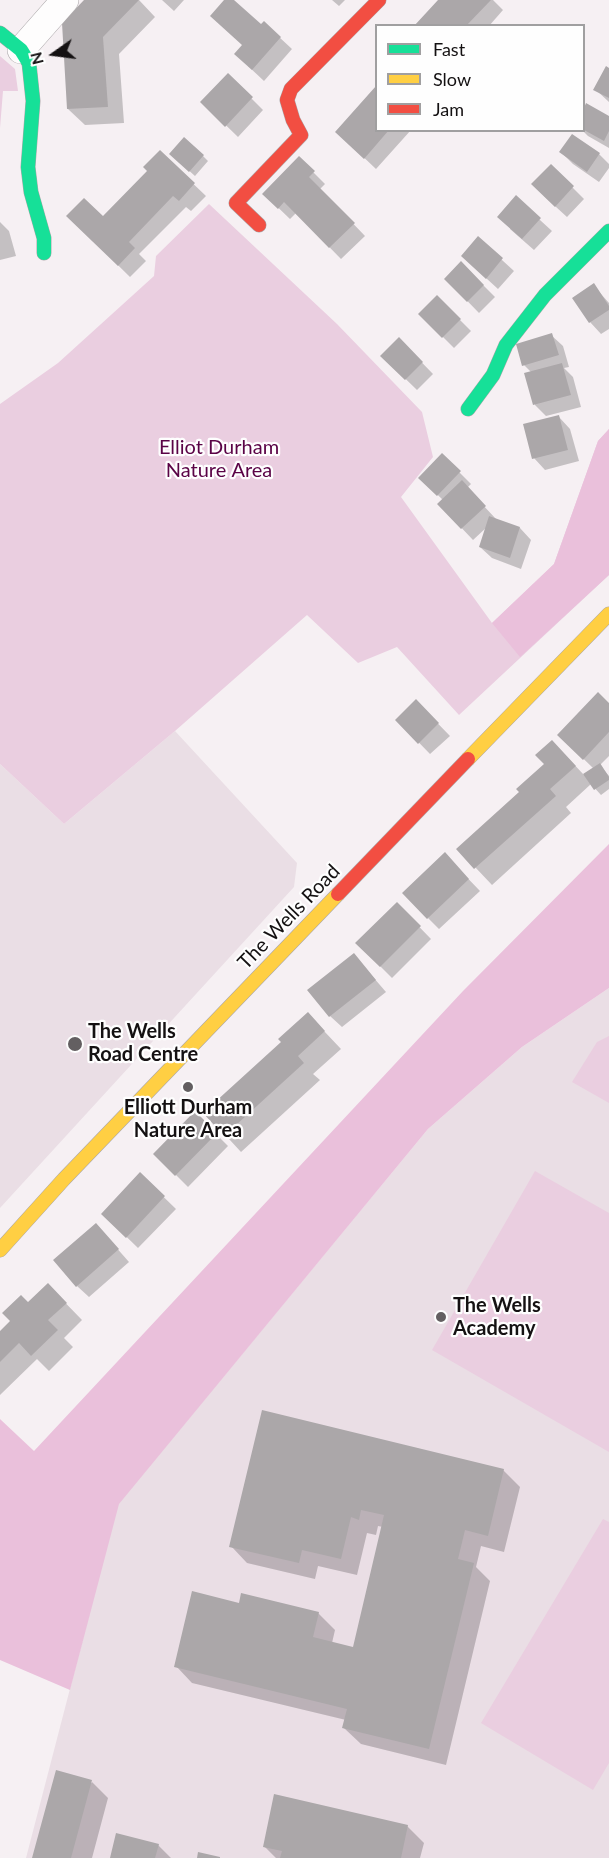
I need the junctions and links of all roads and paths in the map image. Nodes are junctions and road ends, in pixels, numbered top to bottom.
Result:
1 (65, 0) edge
2 (379, 0) edge
3 (10, 42) edge
4 (259, 225) dead end
5 (609, 231) edge
6 (44, 253) dead end
7 (468, 408) dead end
8 (609, 614) edge
9 (0, 1250) edge

1 - 3 street
2 - 4 street
3 - 6 street
5 - 7 street
8 - 9 street, The Wells Road

